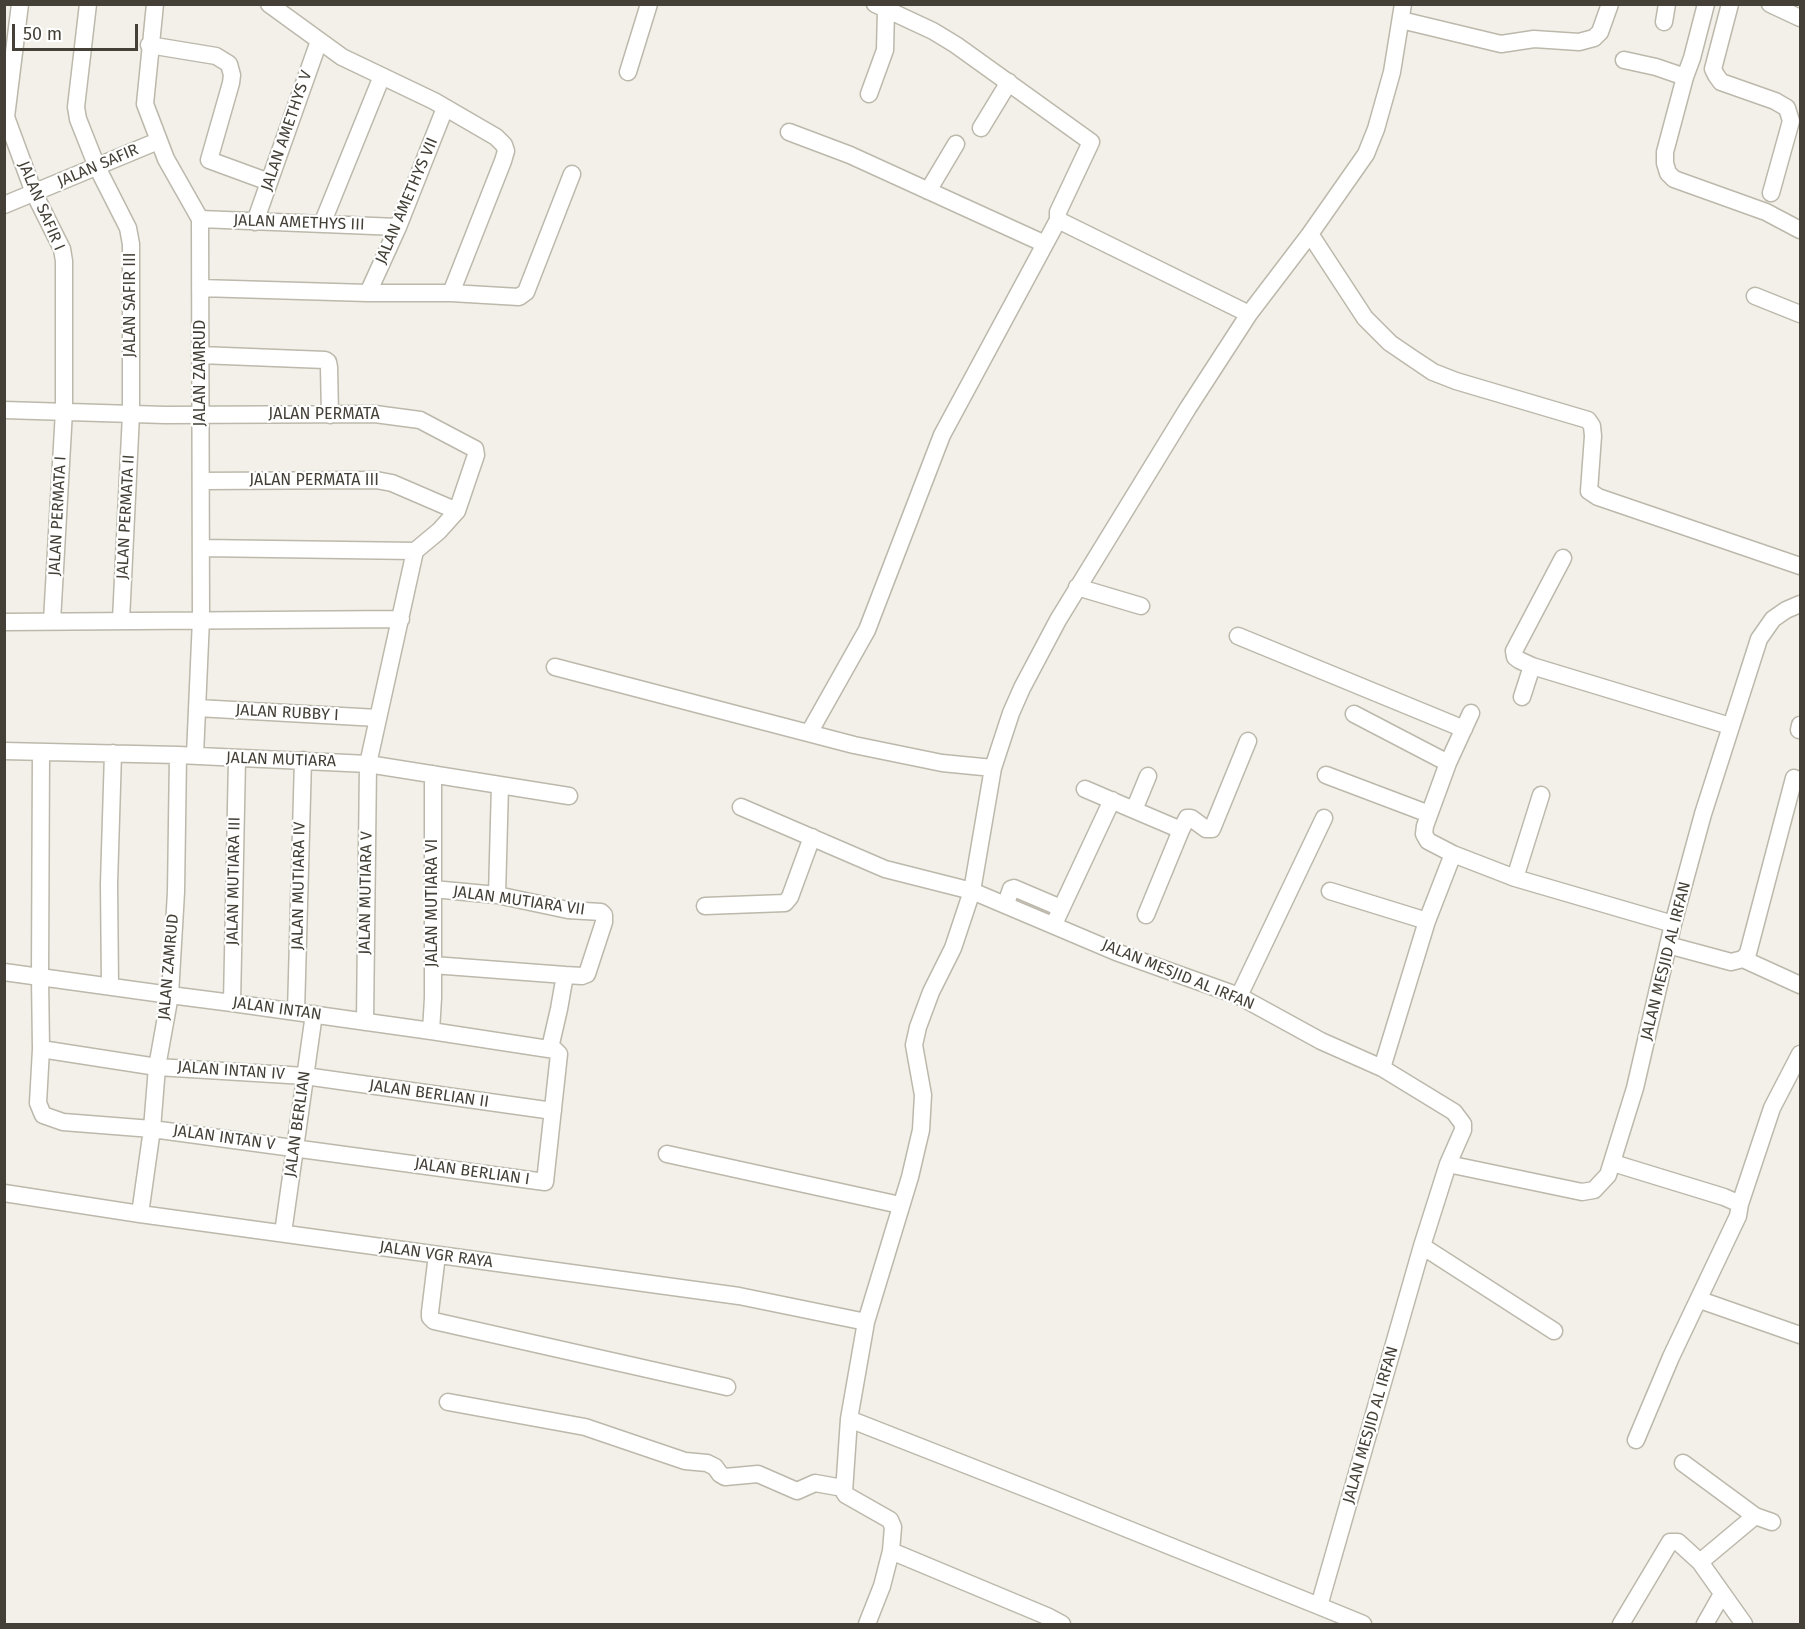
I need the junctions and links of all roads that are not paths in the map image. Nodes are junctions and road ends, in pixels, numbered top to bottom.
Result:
1 (20, 4) edge
2 (88, 4) edge
3 (154, 4) edge
4 (269, 4) edge
5 (649, 4) edge
6 (1610, 4) edge
7 (1666, 4) edge
8 (1706, 4) edge
9 (1730, 4) edge
10 (1770, 4) edge
11 (880, 7) edge
12 (1402, 12) edge
13 (1800, 18) edge
14 (1664, 22) dead end
15 (319, 41) junction
16 (149, 45) junction
17 (1624, 60) dead end
18 (628, 72) dead end
19 (382, 76) junction
20 (1685, 77) junction
21 (1009, 82) junction
22 (869, 94) dead end
23 (445, 108) junction
24 (981, 128) dead end
25 (789, 132) dead end
26 (158, 141) junction
27 (956, 144) dead end
28 (97, 167) junction
29 (572, 174) dead end
30 (269, 182) junction
31 (928, 191) junction
32 (34, 193) junction
33 (1770, 193) dead end
34 (4, 205) edge
35 (200, 219) junction
36 (1058, 220) junction
37 (255, 222) junction
38 (322, 224) junction
39 (398, 227) junction
40 (1800, 230) edge
41 (1310, 234) junction
42 (1045, 244) junction
43 (200, 288) junction
44 (368, 293) junction
45 (451, 293) junction
46 (1755, 296) dead end
47 (1249, 314) junction
48 (1800, 314) edge
49 (200, 355) junction
50 (4, 410) edge
51 (64, 411) junction
52 (131, 414) junction
53 (201, 414) junction
54 (330, 415) junction
55 (201, 481) junction
56 (457, 511) junction
57 (201, 548) junction
58 (415, 551) junction
59 (1563, 558) dead end
60 (1800, 566) edge
61 (1077, 587) junction
62 (1800, 604) edge
63 (1141, 606) dead end
64 (401, 618) junction
65 (201, 619) junction
66 (121, 620) junction
67 (52, 621) junction
68 (4, 622) edge
69 (1238, 636) dead end
70 (1532, 666) junction
71 (555, 667) dead end
72 (1522, 697) dead end
73 (197, 708) junction
74 (1471, 713) dead end
75 (1354, 714) dead end
76 (378, 718) junction
77 (1730, 726) junction
78 (1464, 729) junction
79 (809, 733) junction
80 (1248, 741) dead end
81 (4, 751) edge
82 (41, 752) junction
83 (114, 753) junction
84 (186, 755) junction
85 (237, 759) junction
86 (303, 760) junction
87 (1448, 763) junction
88 (368, 764) junction
89 (993, 768) junction
90 (433, 774) junction
91 (1149, 776) dead end
92 (1326, 776) dead end
93 (1794, 778) dead end
94 (500, 785) junction
95 (1085, 789) dead end
96 (1540, 795) dead end
97 (569, 796) dead end
98 (1112, 800) junction
99 (741, 807) dead end
100 (1134, 810) junction
101 (1429, 814) junction
102 (1324, 818) dead end
103 (1181, 830) junction
104 (812, 837) junction
105 (1453, 854) junction
106 (1515, 878) junction
107 (433, 889) junction
108 (972, 891) junction
109 (1330, 891) dead end
110 (497, 895) junction
111 (1006, 904) junction
112 (705, 906) dead end
113 (1061, 908) junction
114 (1146, 915) dead end
115 (1427, 921) junction
116 (1054, 924) junction
117 (1673, 924) junction
118 (1668, 945) junction
119 (1743, 959) junction
120 (433, 965) junction
121 (4, 972) edge
122 (565, 975) junction
123 (40, 977) junction
124 (1800, 985) edge
125 (110, 986) junction
126 (170, 995) junction
127 (1239, 996) junction
128 (232, 1003) junction
129 (296, 1012) junction
130 (314, 1014) junction
131 (365, 1022) junction
132 (431, 1031) junction
133 (550, 1048) junction
134 (41, 1049) junction
135 (1800, 1054) edge
136 (157, 1067) junction
137 (1382, 1068) junction
138 (305, 1076) junction
139 (553, 1111) junction
140 (152, 1129) junction
141 (295, 1148) junction
142 (667, 1154) dead end
143 (1613, 1163) junction
144 (1448, 1164) junction
145 (4, 1193) edge
146 (1740, 1204) junction
147 (900, 1205) junction
148 (140, 1214) junction
149 (283, 1233) junction
150 (1422, 1246) junction
151 (437, 1255) junction
152 (1700, 1300) junction
153 (866, 1322) junction
154 (1554, 1331) dead end
155 (1800, 1335) edge
156 (727, 1387) dead end
157 (448, 1402) dead end
158 (849, 1419) junction
159 (1636, 1440) dead end
160 (1683, 1463) dead end
161 (843, 1488) junction
162 (1755, 1516) junction
163 (1772, 1522) dead end
164 (891, 1551) junction
165 (1700, 1562) junction
166 (1722, 1594) junction
167 (1319, 1606) junction
168 (1052, 1622) edge
169 (867, 1624) edge
170 (1363, 1624) edge
171 (1621, 1624) edge
172 (1705, 1624) edge
173 (1744, 1624) edge

1 - 32 street, JALAN SAFIR I
2 - 28 street, JALAN SAFIR III
3 - 16 street, JALAN ZAMRUD
4 - 15 street
5 - 18 street
6 - 12 street
7 - 14 street
8 - 20 street
9 - 33 street
10 - 13 street
11 - 21 street
11 - 22 street
12 - 41 street
15 - 19 street
15 - 30 street, JALAN AMETHYS V
16 - 26 street, JALAN ZAMRUD
16 - 30 street
17 - 20 street
19 - 23 street
19 - 38 street
20 - 40 street
21 - 24 street
21 - 36 street
23 - 39 street, JALAN AMETHYS VII
23 - 45 street
25 - 31 street
26 - 28 street, JALAN SAFIR
26 - 35 street, JALAN ZAMRUD
27 - 31 street
28 - 32 street, JALAN SAFIR
28 - 52 street, JALAN SAFIR III
29 - 45 street
30 - 37 street, JALAN AMETHYS V
31 - 42 street
32 - 34 street, JALAN SAFIR
32 - 51 street, JALAN SAFIR I
35 - 37 street, JALAN AMETHYS III
35 - 43 street, JALAN ZAMRUD
36 - 42 street
36 - 47 street
37 - 38 street, JALAN AMETHYS III
38 - 39 street, JALAN AMETHYS III
39 - 44 street, JALAN AMETHYS VII
41 - 47 street
41 - 60 street
42 - 79 street
43 - 44 street
43 - 49 street, JALAN ZAMRUD
44 - 45 street
46 - 48 street
47 - 61 street
49 - 53 street, JALAN ZAMRUD
49 - 54 street
50 - 51 street, JALAN PERMATA
51 - 52 street, JALAN PERMATA
51 - 67 street, JALAN PERMATA I
52 - 53 street, JALAN PERMATA
52 - 66 street, JALAN PERMATA II
53 - 54 street, JALAN PERMATA
53 - 55 street, JALAN ZAMRUD
54 - 56 street, JALAN PERMATA
55 - 56 street, JALAN PERMATA III
55 - 57 street, JALAN ZAMRUD
56 - 58 street, JALAN PERMATA
57 - 58 street
57 - 65 street, JALAN ZAMRUD
58 - 64 street
59 - 70 street
61 - 63 street
61 - 89 street
62 - 77 street, JALAN MESJID AL IRFAN
64 - 65 street
64 - 76 street
65 - 66 street
65 - 73 street, JALAN ZAMRUD
66 - 67 street
67 - 68 street
69 - 78 street
70 - 72 street
70 - 77 street
71 - 79 street
73 - 76 street, JALAN RUBBY I
73 - 84 street, JALAN ZAMRUD
74 - 78 street
75 - 87 street
76 - 88 street
77 - 117 street, JALAN MESJID AL IRFAN
78 - 87 street
79 - 89 street
80 - 103 street
81 - 82 street, JALAN MUTIARA
82 - 83 street, JALAN MUTIARA
82 - 123 street
83 - 84 street, JALAN MUTIARA
83 - 125 street
84 - 85 street, JALAN MUTIARA
84 - 126 street, JALAN ZAMRUD
85 - 86 street, JALAN MUTIARA
85 - 128 street, JALAN MUTIARA III
86 - 88 street, JALAN MUTIARA
86 - 129 street, JALAN MUTIARA IV
87 - 101 street
88 - 90 street, JALAN MUTIARA
88 - 131 street, JALAN MUTIARA V
89 - 108 street
90 - 94 street, JALAN MUTIARA
90 - 107 street, JALAN MUTIARA VI
91 - 100 street
92 - 101 street
93 - 119 street
94 - 97 street, JALAN MUTIARA
94 - 110 street
95 - 98 street
96 - 106 street
98 - 100 street
98 - 113 street
99 - 104 street, JALAN MESJID AL IRFAN
100 - 103 street
101 - 105 street
102 - 127 street
103 - 114 street
104 - 108 street, JALAN MESJID AL IRFAN
104 - 112 street
105 - 106 street
105 - 115 street
106 - 117 street
107 - 110 street, JALAN MUTIARA VII
107 - 120 street, JALAN MUTIARA VI
108 - 111 street, JALAN MESJID AL IRFAN
108 - 147 street
109 - 115 street
110 - 122 street, JALAN MUTIARA VII
111 - 113 street
111 - 116 street, JALAN MESJID AL IRFAN
113 - 116 street
115 - 137 street
116 - 127 street, JALAN MESJID AL IRFAN
117 - 118 street, JALAN MESJID AL IRFAN
118 - 119 street
118 - 143 street, JALAN MESJID AL IRFAN
119 - 124 street
120 - 122 street
120 - 132 street, JALAN MUTIARA VI
121 - 123 street, JALAN INTAN
122 - 133 street
123 - 125 street, JALAN INTAN
123 - 134 street
125 - 126 street, JALAN INTAN
126 - 128 street, JALAN INTAN
126 - 136 street, JALAN ZAMRUD
127 - 137 street, JALAN MESJID AL IRFAN
128 - 129 street, JALAN INTAN
129 - 130 street, JALAN INTAN
130 - 131 street, JALAN INTAN
130 - 138 street, JALAN BERLIAN
131 - 132 street, JALAN INTAN
132 - 133 street, JALAN INTAN
133 - 139 street, JALAN BERLIAN I
134 - 136 street, JALAN INTAN IV
134 - 140 street, JALAN INTAN V
135 - 146 street
136 - 138 street, JALAN INTAN IV
136 - 140 street, JALAN ZAMRUD
137 - 144 street, JALAN MESJID AL IRFAN
138 - 139 street, JALAN BERLIAN II
138 - 141 street, JALAN BERLIAN
139 - 141 street, JALAN BERLIAN I
140 - 141 street, JALAN INTAN V
140 - 148 street, JALAN ZAMRUD
141 - 149 street, JALAN BERLIAN
142 - 147 street
143 - 144 street, JALAN MESJID AL IRFAN
143 - 146 street
144 - 150 street, JALAN MESJID AL IRFAN
145 - 148 street, JALAN VGR RAYA
146 - 152 street
147 - 153 street
148 - 149 street, JALAN VGR RAYA
149 - 151 street, JALAN VGR RAYA
150 - 154 street
150 - 167 street, JALAN MESJID AL IRFAN
151 - 153 street, JALAN VGR RAYA
151 - 156 street
152 - 155 street
152 - 159 street
153 - 158 street
157 - 161 street
158 - 161 street
158 - 167 street
160 - 162 street
161 - 164 street
162 - 163 street
162 - 165 street
164 - 168 street
164 - 169 street
165 - 166 street
165 - 171 street
166 - 172 street
166 - 173 street
167 - 170 street

